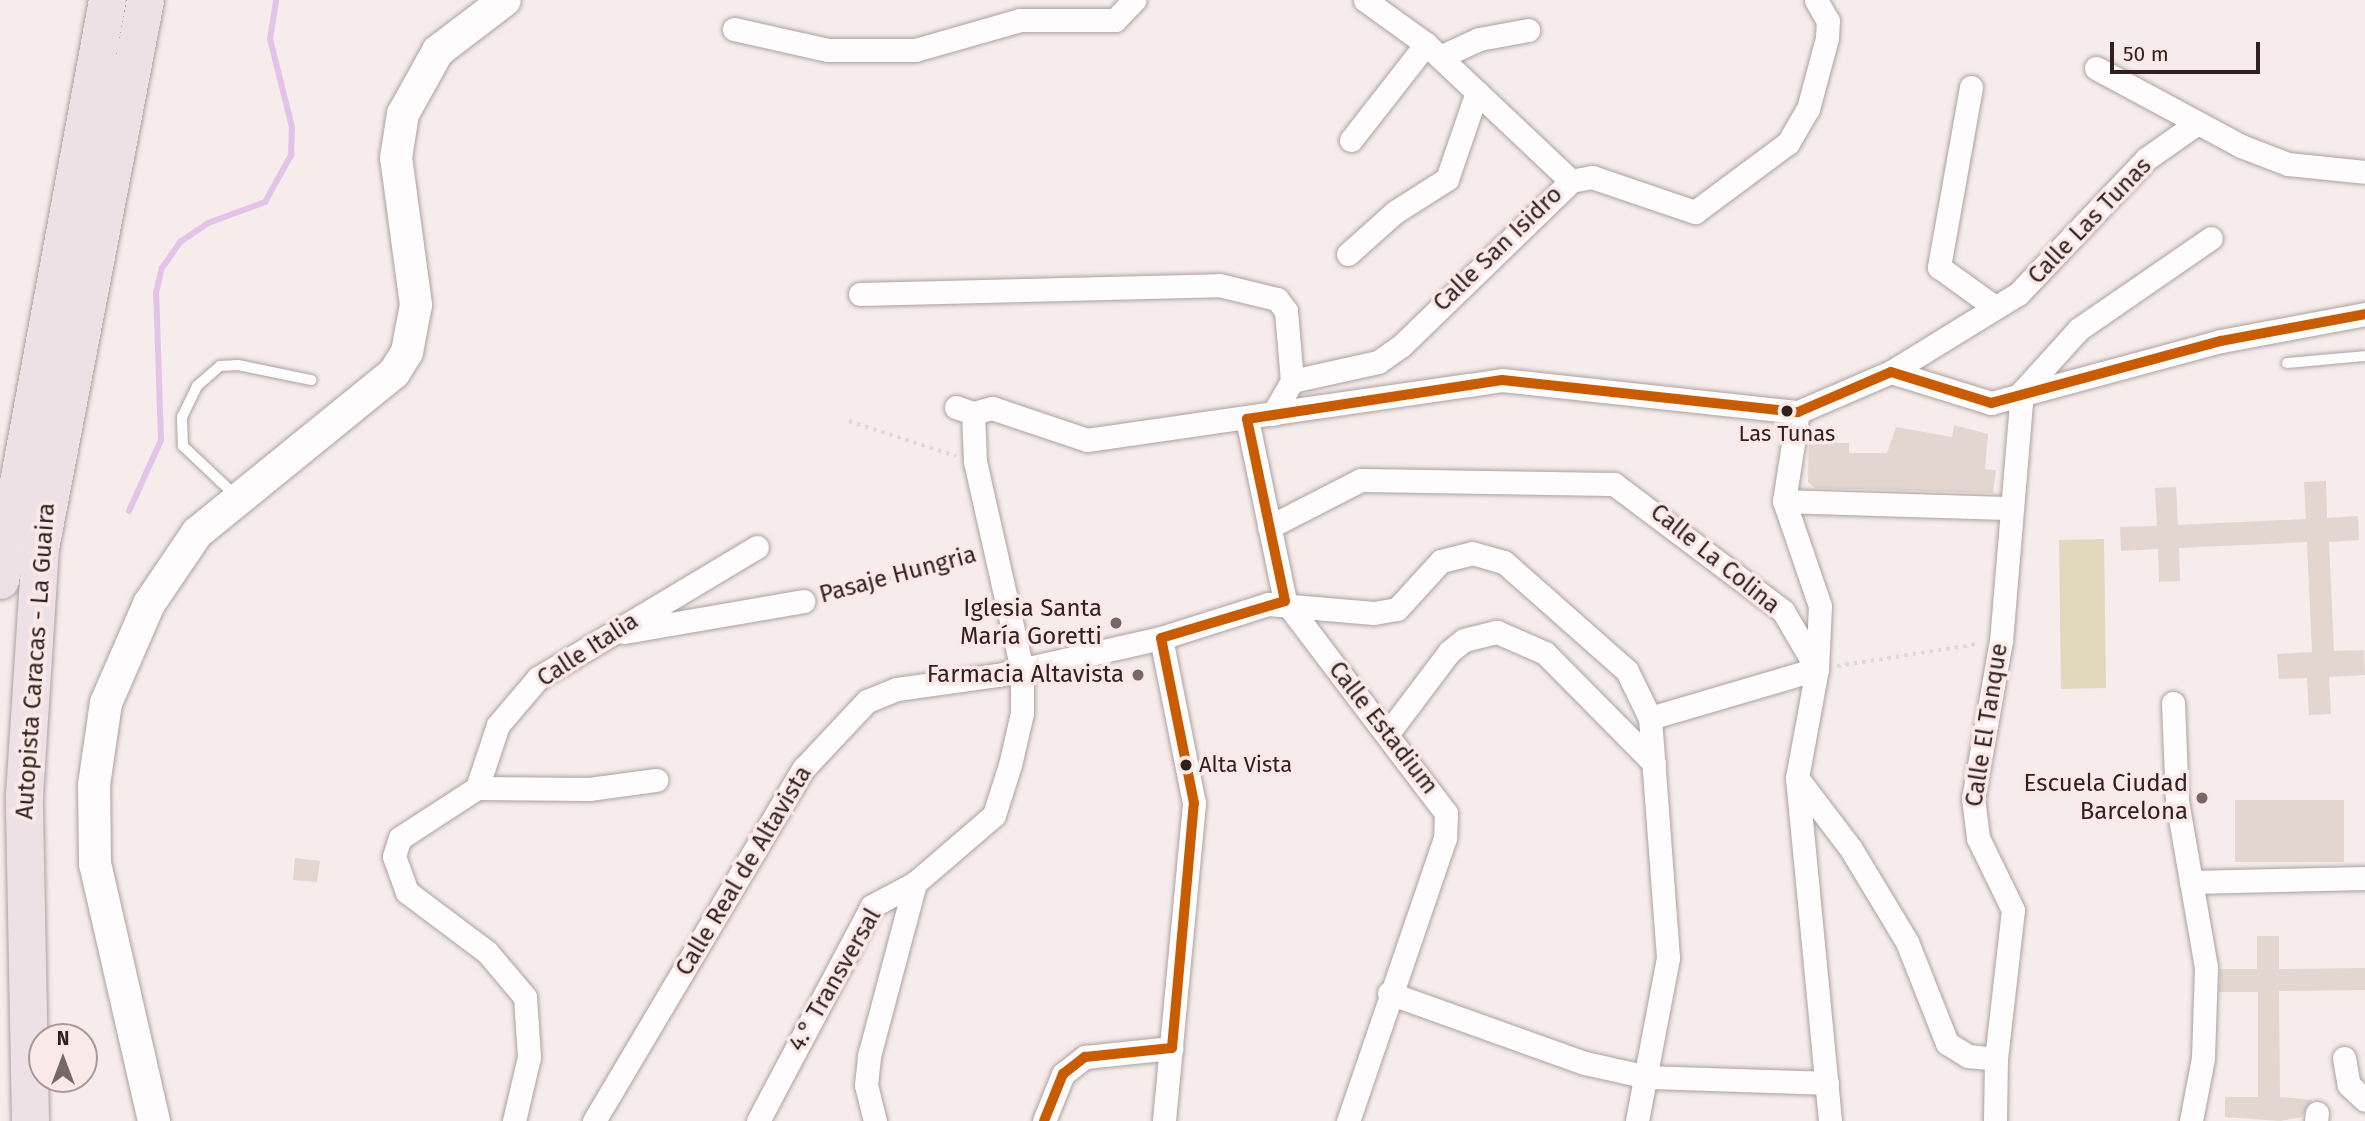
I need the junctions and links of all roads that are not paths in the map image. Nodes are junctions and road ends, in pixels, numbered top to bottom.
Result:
1 (107, 0) edge
2 (145, 0) edge
3 (505, 0) edge
4 (1134, 0) edge
5 (1366, 0) edge
6 (1816, 0) edge
7 (734, 29) dead end
8 (1528, 30) dead end
9 (1433, 51) junction
10 (2096, 68) dead end
11 (1971, 87) dead end
12 (1476, 92) junction
13 (2193, 126) junction
14 (1351, 140) dead end
15 (2365, 172) edge
16 (1571, 181) junction
17 (2211, 238) dead end
18 (1348, 254) dead end
19 (860, 294) dead end
20 (1993, 306) junction
21 (2365, 314) edge
22 (2365, 356) edge
23 (2287, 363) dead end
24 (1891, 372) junction
25 (311, 380) dead end
26 (1292, 381) junction
27 (2022, 392) junction
28 (965, 410) joint
29 (1798, 412) junction
30 (1273, 414) junction
31 (1247, 419) junction
32 (236, 496) junction
33 (1784, 501) junction
34 (2011, 508) junction
35 (1269, 527) junction
36 (757, 547) dead end
37 (0, 580) edge
38 (803, 601) road end
39 (1285, 601) junction
40 (605, 636) junction
41 (1161, 638) junction
42 (1818, 669) junction
43 (1022, 670) junction
44 (2173, 703) dead end
45 (1650, 718) junction
46 (1388, 733) junction
47 (1654, 763) junction
48 (1797, 778) junction
49 (656, 780) dead end
50 (477, 788) junction
51 (2365, 878) edge
52 (2191, 882) junction
53 (915, 883) junction
54 (1389, 993) junction
55 (1172, 1048) junction
56 (2344, 1058) dead end
57 (1996, 1059) junction
58 (1647, 1077) junction
59 (1827, 1083) junction
60 (2365, 1100) edge
61 (1355, 1119) edge
62 (30, 1121) edge
63 (154, 1121) edge
64 (514, 1121) edge
65 (594, 1121) edge
66 (758, 1121) edge
67 (875, 1121) edge
68 (1044, 1121) edge
69 (1164, 1121) edge
70 (1637, 1121) edge
71 (1830, 1121) edge
72 (1995, 1121) edge
73 (2191, 1121) edge

1 - 37 highway, Autopista Caracas - La Guaira
2 - 62 highway, Autopista Caracas - La Guaira
3 - 32 main road
4 - 7 street
5 - 9 street
6 - 16 street, Calle San Isidro
8 - 9 street
9 - 12 street
9 - 14 street
10 - 13 street
11 - 20 street
12 - 16 street
12 - 18 street
13 - 15 street
13 - 20 street, Calle Las Tunas
16 - 26 street, Calle San Isidro
17 - 27 street
19 - 26 street
20 - 24 street, Calle Las Tunas
21 - 27 street
22 - 23 lane
24 - 27 street
24 - 29 street, Calle Las Tunas
25 - 32 lane
26 - 30 street
27 - 34 street, Calle El Tanque
28 - 31 street, Calle Las Tunas
28 - 43 street, 4.° Transversal
29 - 30 street, Calle Las Tunas
29 - 33 street
30 - 31 street, Calle Las Tunas
31 - 35 street, Calle Estadium
32 - 63 main road
33 - 34 street
33 - 42 street
34 - 57 street, Calle El Tanque
35 - 39 street, Calle Estadium
35 - 42 street, Calle La Colina
36 - 40 street, Calle Italia
38 - 40 street
39 - 41 street, Calle Real de Altavista
39 - 45 street, Calle Real de Altavista
39 - 46 street, Calle Estadium
40 - 50 street, Calle Italia
41 - 43 street, Calle Real de Altavista
41 - 55 street
42 - 45 street
42 - 48 street
43 - 53 street, 4.° Transversal
43 - 65 street, Calle Real de Altavista
44 - 52 street
45 - 47 street, Calle Real de Altavista
46 - 47 street
46 - 54 street, Calle Estadium
47 - 58 street, Calle Real de Altavista
48 - 57 street
48 - 59 street
49 - 50 street
50 - 64 street
51 - 52 street
52 - 73 street
53 - 66 street, 4.° Transversal
53 - 67 street
54 - 58 street
54 - 61 street, Calle Estadium
55 - 68 street
55 - 69 street
56 - 60 street
57 - 72 street, Calle El Tanque
58 - 59 street
58 - 70 street, Calle Real de Altavista
59 - 71 street

